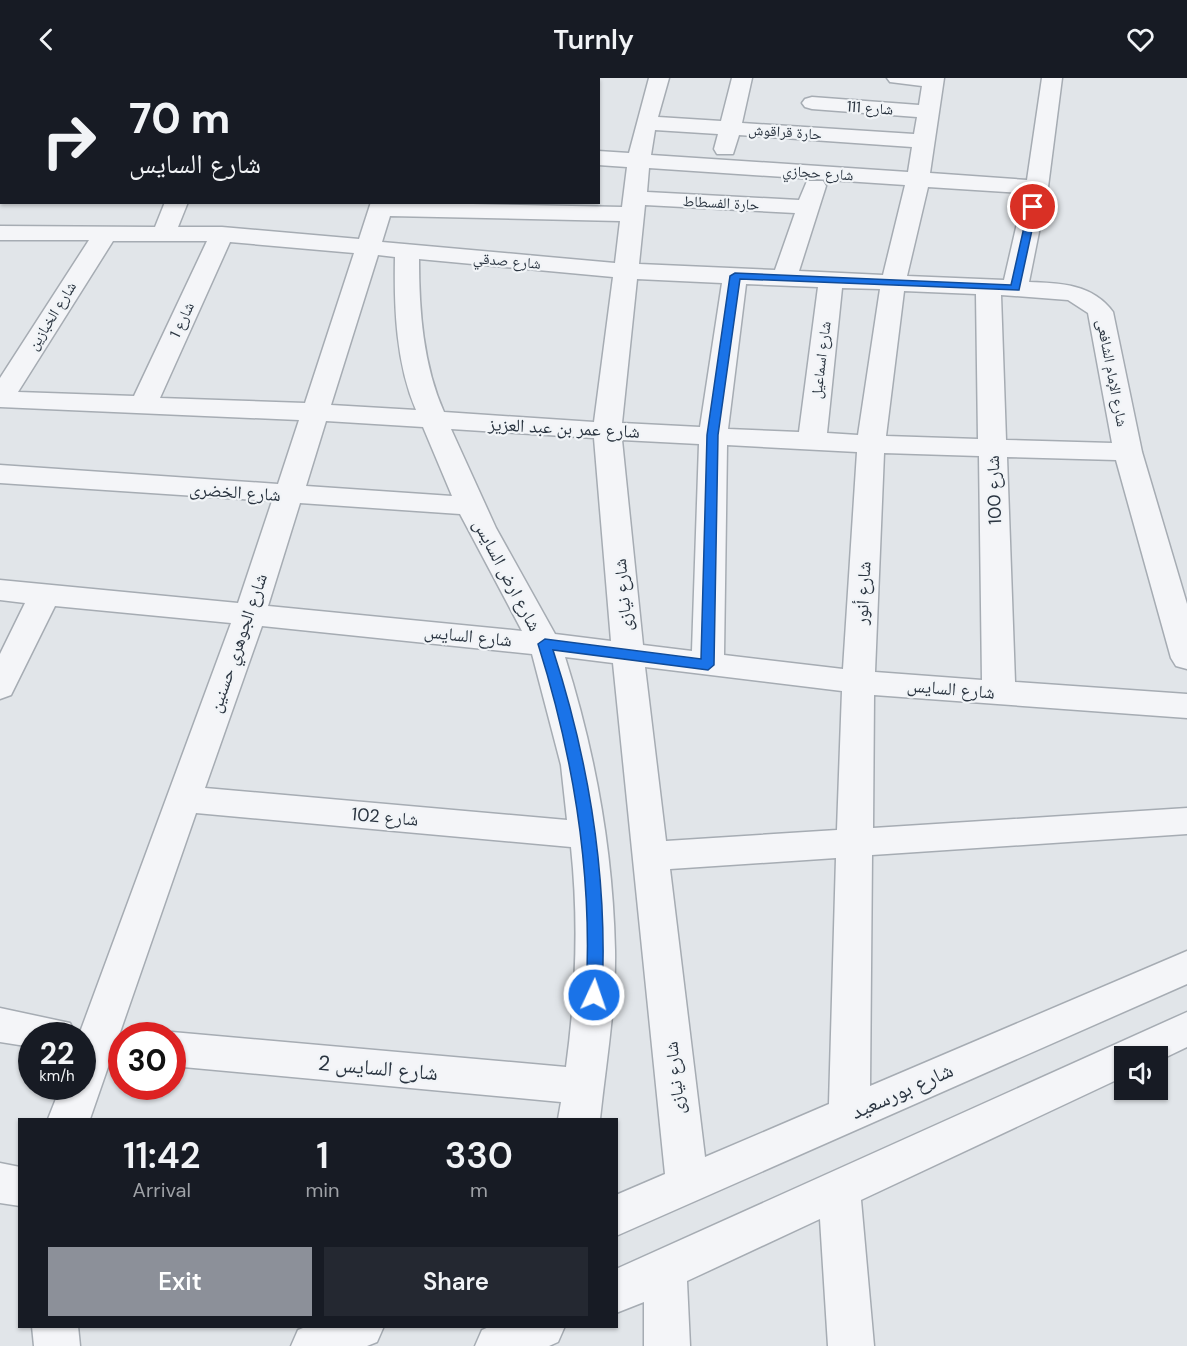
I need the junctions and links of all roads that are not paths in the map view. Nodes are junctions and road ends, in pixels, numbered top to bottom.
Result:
1 (659, 78) edge
2 (742, 78) edge
3 (897, 78) edge
4 (1052, 78) edge
5 (933, 79) edge
6 (812, 103) dead end
7 (646, 123) junction
8 (927, 126) junction
9 (730, 128) junction
10 (600, 159) edge
11 (639, 161) junction
12 (720, 166) junction
13 (819, 173) junction
14 (918, 179) junction
15 (1037, 187) junction
16 (176, 204) edge
17 (382, 206) edge
18 (633, 206) junction
19 (808, 207) junction
20 (0, 232) edge
21 (105, 234) junction
22 (163, 234) junction
23 (222, 234) junction
24 (370, 248) junction
25 (407, 251) junction
26 (624, 271) junction
27 (735, 276) junction
28 (785, 278) junction
29 (831, 280) junction
30 (893, 283) junction
31 (1002, 287) junction
32 (0, 399) edge
33 (143, 406) junction
34 (314, 412) junction
35 (432, 420) junction
36 (607, 431) junction
37 (712, 435) junction
38 (812, 440) junction
39 (871, 444) junction
40 (993, 448) junction
41 (1128, 452) junction
42 (0, 474) edge
43 (286, 496) junction
44 (471, 506) junction
45 (0, 590) edge
46 (45, 594) junction
47 (250, 615) junction
48 (545, 644) junction
49 (628, 656) junction
50 (1187, 658) edge
51 (708, 665) junction
52 (858, 682) junction
53 (0, 687) edge
54 (999, 693) junction
55 (1187, 706) edge
56 (183, 800) junction
57 (1187, 821) edge
58 (586, 835) junction
59 (854, 843) junction
60 (650, 856) junction
61 (1187, 967) edge
62 (0, 1024) edge
63 (18, 1028) edge
64 (1187, 1029) edge
65 (100, 1042) edge
66 (1150, 1046) edge
67 (186, 1051) edge
68 (1114, 1063) edge
69 (76, 1100) edge
70 (581, 1102) edge
71 (849, 1114) junction
72 (69, 1118) edge
73 (0, 1183) edge
74 (687, 1185) junction
75 (18, 1186) edge
76 (839, 1189) junction
77 (618, 1215) edge
78 (665, 1270) junction
79 (618, 1291) edge
80 (55, 1328) edge
81 (356, 1328) edge
82 (538, 1328) edge
83 (57, 1346) edge
84 (314, 1346) edge
85 (498, 1346) edge
86 (667, 1346) edge
87 (851, 1346) edge

1 - 7 street, شارع نيازى
2 - 9 street
3 - 5 street
4 - 15 street
5 - 8 street, شارع أنور
6 - 8 street, شارع 111
7 - 9 street, حارة قراقوش
7 - 11 street, شارع نيازى
8 - 9 street, حارة قراقوش
8 - 14 street, شارع أنور
9 - 12 street
10 - 11 street, شارع حجازي
11 - 12 street, شارع حجازي
11 - 18 street, شارع نيازى
12 - 13 street, شارع حجازي
13 - 14 street, شارع حجازي
13 - 19 street
14 - 15 street, شارع حجازي
14 - 30 street, شارع أنور
15 - 31 street
16 - 22 street
17 - 18 street, حارة الفسطاط
17 - 24 street, شارع الجوهري حسنين
18 - 19 street, حارة الفسطاط
18 - 26 street, شارع نيازى
19 - 28 street
20 - 21 street, شارع صدقي
21 - 22 street, شارع صدقي
21 - 32 street, شارع الخبازين
22 - 23 street, شارع صدقي
23 - 24 street, شارع صدقي
23 - 33 street, شارع 1
24 - 25 street, شارع صدقي
24 - 34 street, شارع الجوهري حسنين
25 - 26 street, شارع صدقي
25 - 35 street, شارع ارض السايس
26 - 27 street, شارع صدقي
26 - 36 street, شارع نيازى
27 - 28 street, شارع صدقي
27 - 37 street
28 - 29 street, شارع صدقي
29 - 30 street, شارع صدقي
29 - 38 street, شارع اسماعيل
30 - 31 street, شارع صدقي
30 - 39 street, شارع أنور
31 - 40 street, شارع 100
31 - 41 street, شارع الإمام الشافعى
32 - 33 street, شارع عمر بن عبد العزيز
33 - 34 street, شارع عمر بن عبد العزيز
34 - 35 street, شارع عمر بن عبد العزيز
34 - 43 street, شارع الجوهري حسنين
35 - 36 street, شارع عمر بن عبد العزيز
35 - 44 street, شارع ارض السايس
36 - 37 street, شارع عمر بن عبد العزيز
36 - 49 street, شارع نيازى
37 - 38 street, شارع عمر بن عبد العزيز
37 - 51 street
38 - 39 street, شارع عمر بن عبد العزيز
39 - 40 street, شارع عمر بن عبد العزيز
39 - 52 street, شارع أنور
40 - 41 street, شارع عمر بن عبد العزيز
40 - 54 street, شارع 100
41 - 50 street, شارع الإمام الشافعى
42 - 43 street, شارع الخضرى
43 - 44 street, شارع الخضرى
43 - 47 street, شارع الجوهري حسنين
44 - 48 street, شارع ارض السايس
45 - 46 street, شارع السايس
46 - 47 street, شارع السايس
46 - 53 street
47 - 48 street, شارع السايس
47 - 56 street, شارع الجوهري حسنين
48 - 49 street, شارع السايس
48 - 58 street, شارع ارض السايس
49 - 51 street, شارع السايس
49 - 60 street, شارع نيازى
51 - 52 street, شارع السايس
52 - 54 street, شارع السايس
52 - 59 street, شارع أنور
54 - 55 street, شارع السايس
56 - 58 street, شارع 102
56 - 65 street, شارع الجوهري حسنين
57 - 59 street
58 - 70 street, شارع ارض السايس
59 - 60 street
59 - 71 street, شارع أنور
60 - 74 street, شارع نيازى
61 - 71 street, شارع بورسعيد
62 - 63 street
64 - 66 street
67 - 70 street, شارع السايس 2
68 - 76 street
69 - 72 street
71 - 74 street, شارع بورسعيد
73 - 75 street
74 - 77 street, شارع بورسعيد
76 - 78 street
76 - 87 street
78 - 79 street
78 - 86 street
80 - 83 street
81 - 84 street
82 - 85 street

